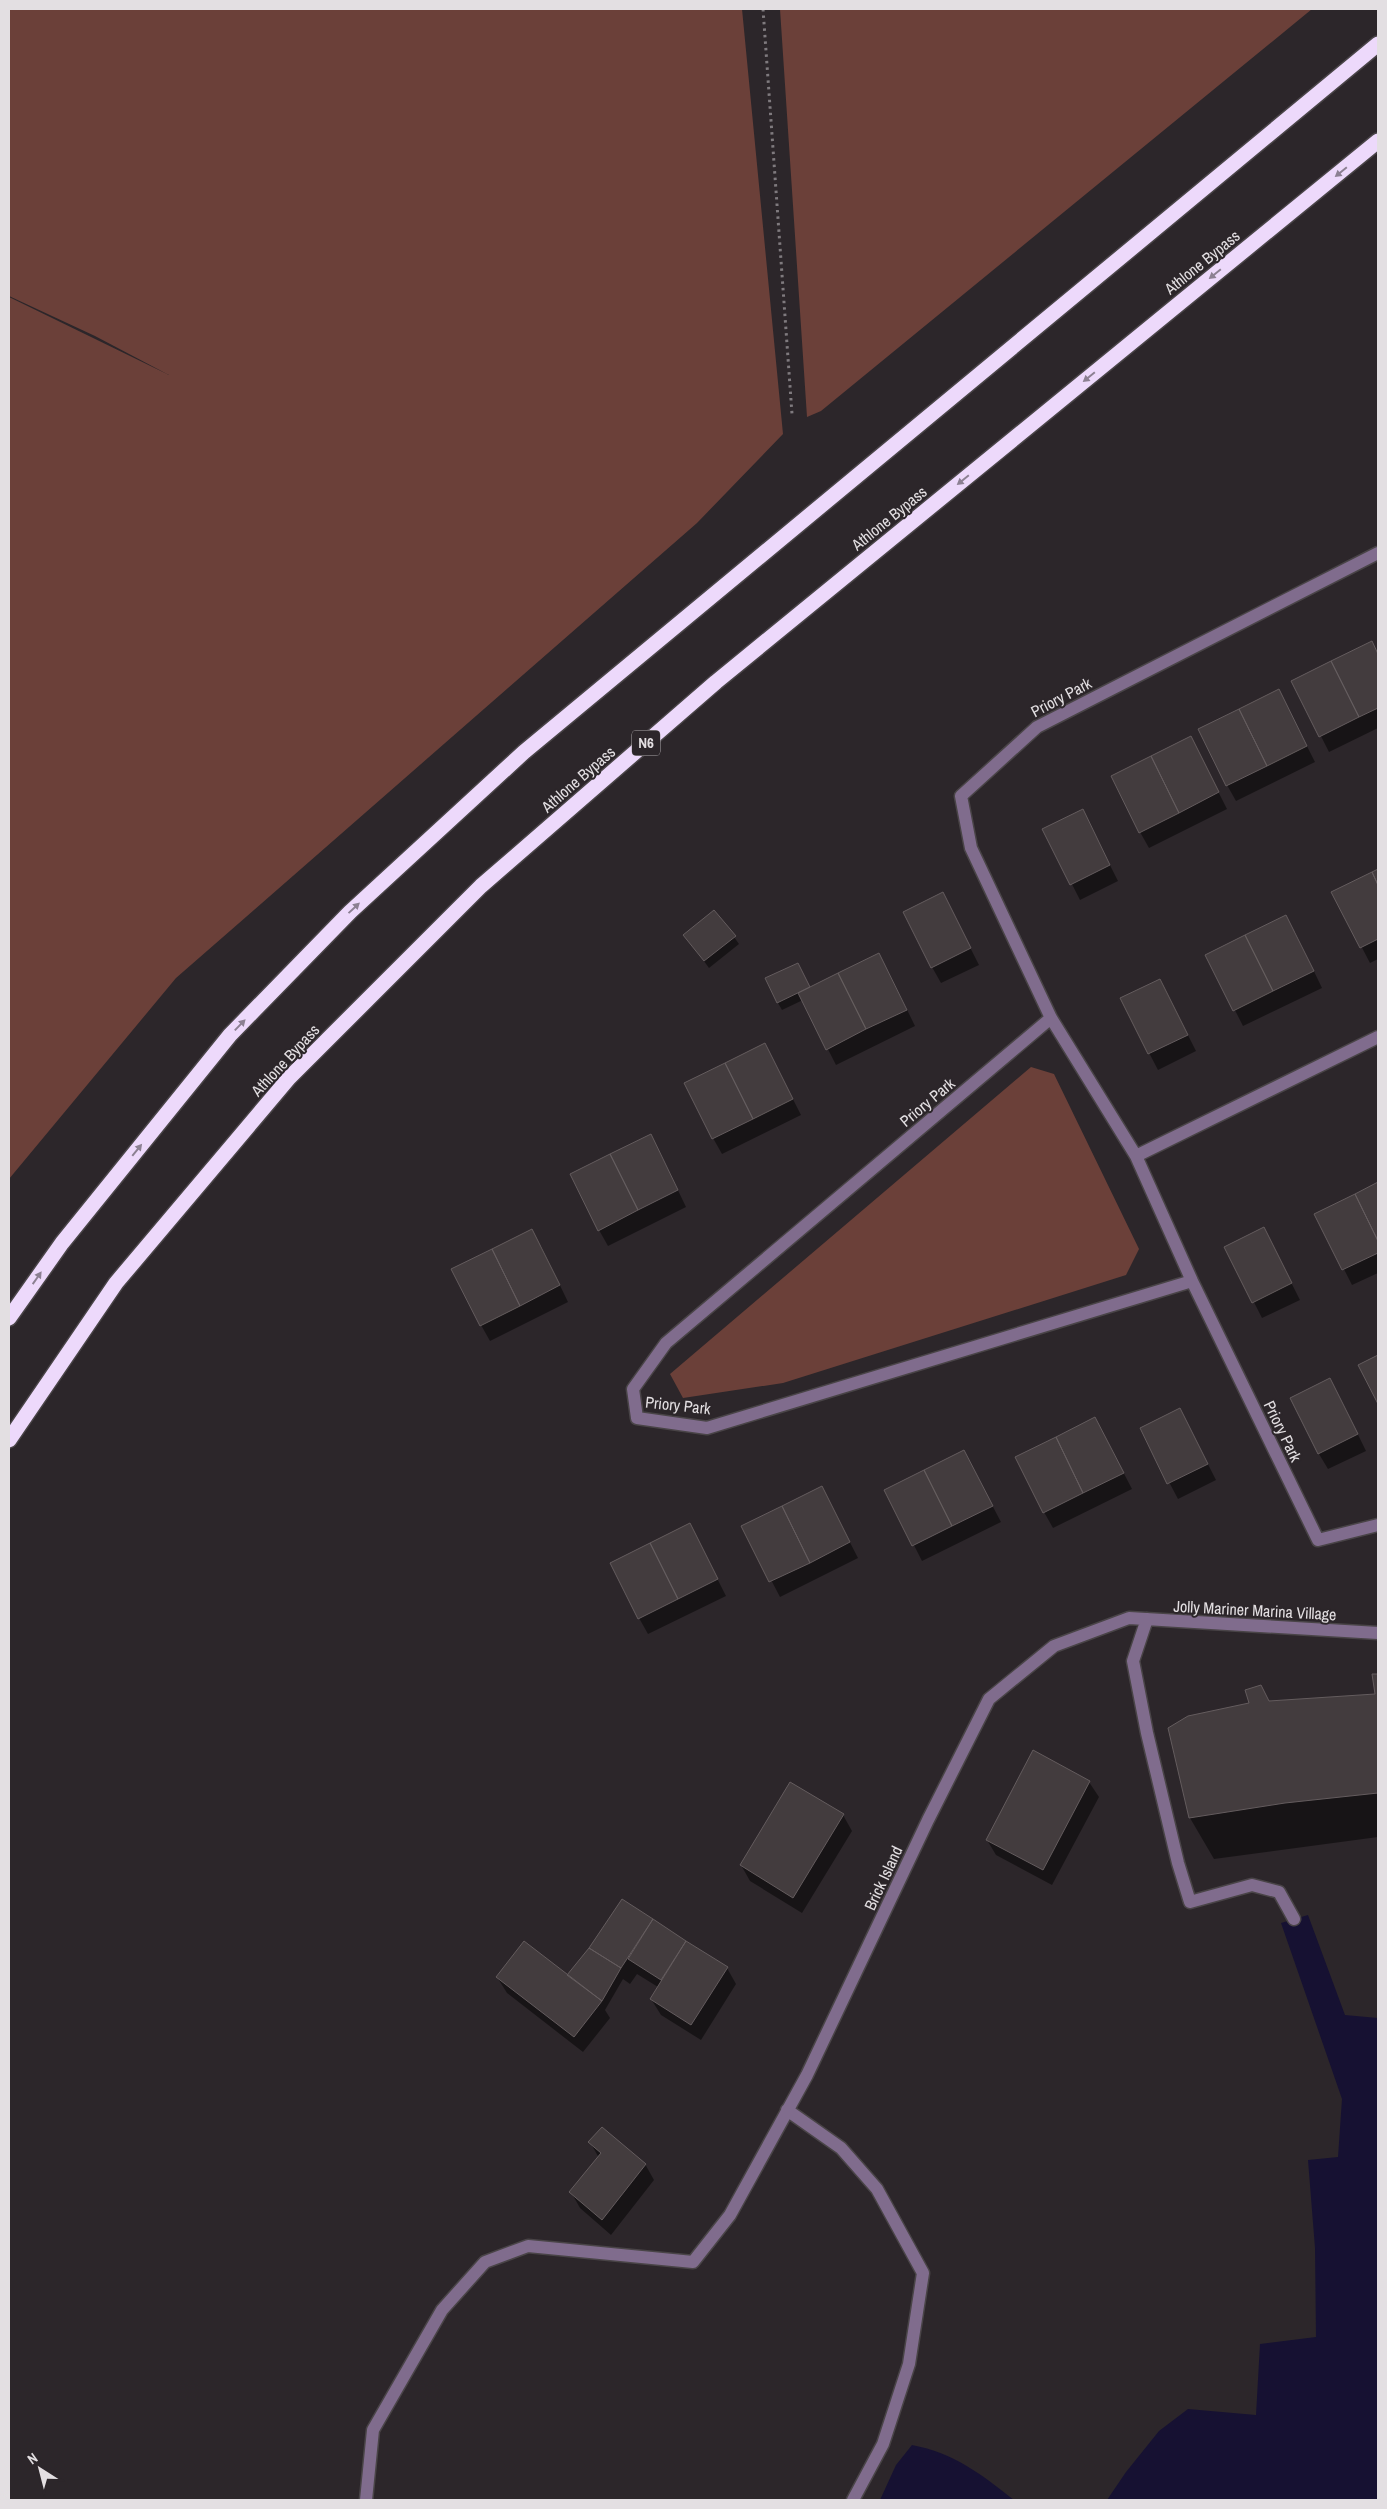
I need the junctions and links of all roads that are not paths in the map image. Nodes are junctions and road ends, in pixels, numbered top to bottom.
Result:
1 (1378, 44) edge
2 (1378, 141) edge
3 (1378, 552) edge
4 (1051, 1018) junction
5 (1378, 1037) edge
6 (1136, 1156) junction
7 (1192, 1281) junction
8 (9, 1318) edge
9 (9, 1440) edge
10 (1378, 1524) edge
11 (1129, 1618) joint
12 (1147, 1620) junction
13 (1378, 1633) edge
14 (1294, 1919) dead end
15 (787, 2110) junction
16 (366, 2500) edge
17 (853, 2500) edge

8 -> 1 highway
2 -> 9 highway, Athlone Bypass / N6
3 - 4 street, Priory Park
4 - 6 street, Priory Park
4 - 7 street, Priory Park
5 - 6 street
6 - 7 street, Priory Park
7 - 10 street, Priory Park
11 - 12 street, Jolly Mariner Marina Village
11 - 15 street, Brick Island
12 - 13 street, Jolly Mariner Marina Village
12 - 14 street
15 - 16 street, Brick Island
15 - 17 street

